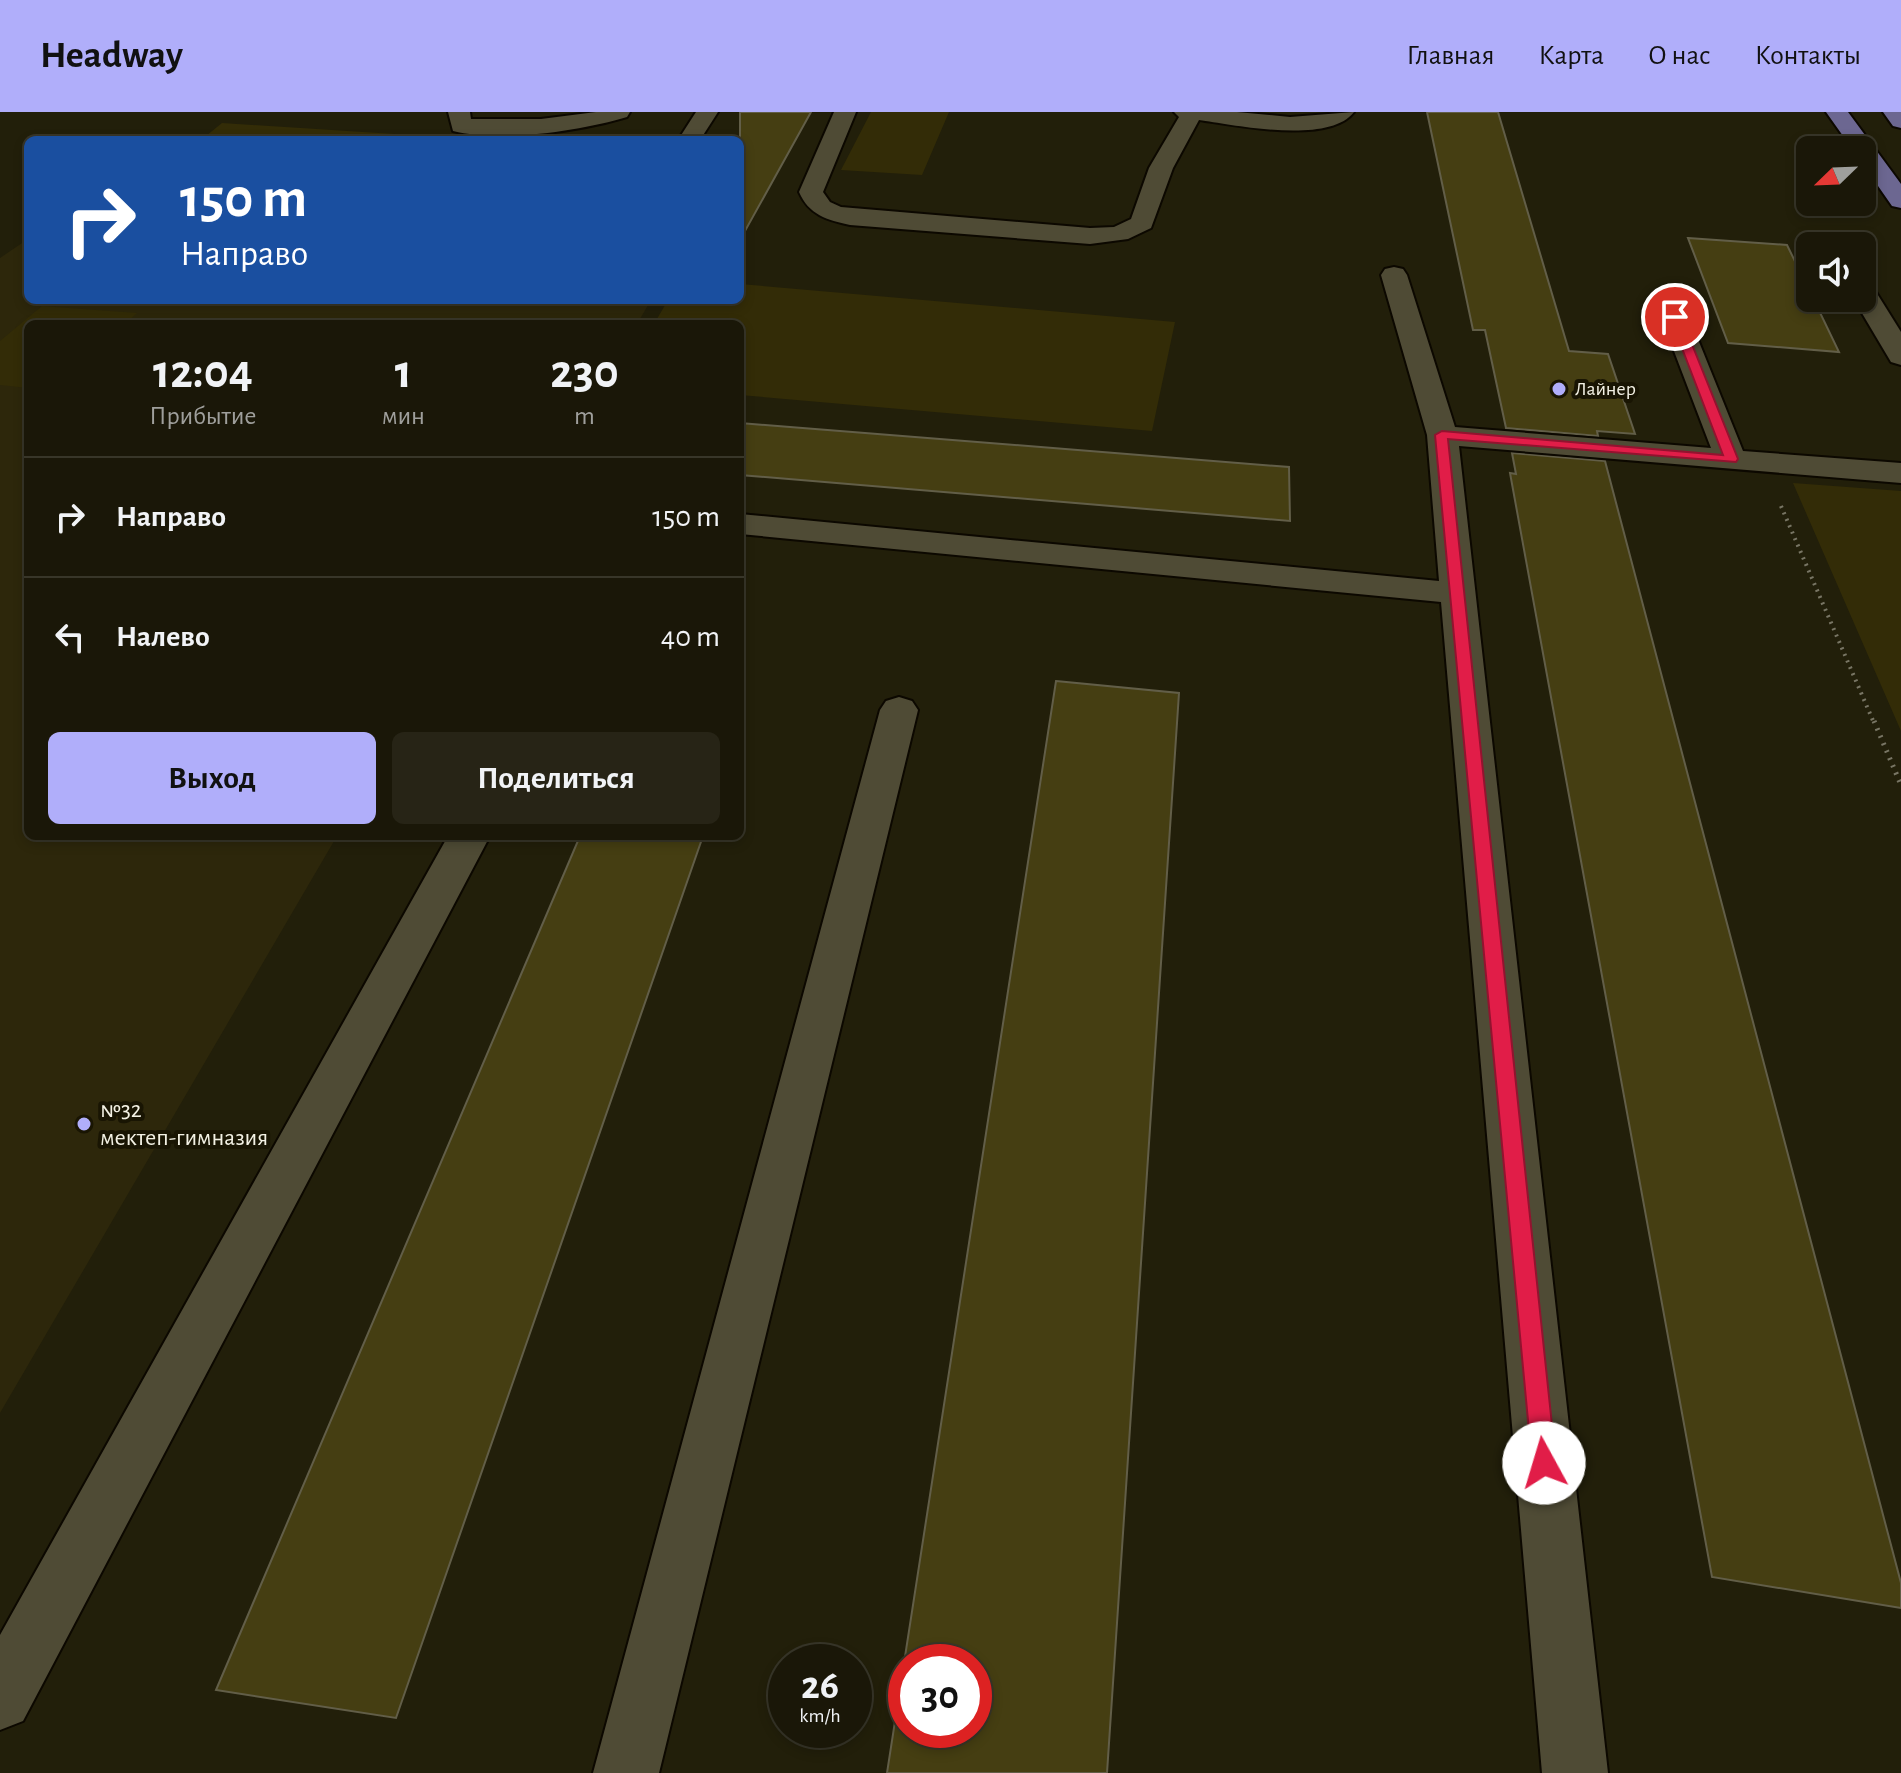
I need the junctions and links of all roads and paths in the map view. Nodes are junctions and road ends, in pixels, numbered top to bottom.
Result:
1 (459, 112) edge
2 (619, 112) edge
3 (707, 112) edge
4 (845, 112) edge
5 (1185, 112) edge
6 (1343, 112) edge
7 (1837, 112) edge
8 (1894, 112) edge
9 (1192, 113) edge
10 (1901, 121) edge
11 (692, 136) edge
12 (1901, 201) edge
13 (1394, 275) dead end
14 (1875, 312) edge
15 (1675, 317) dead end
16 (1901, 356) edge
17 (1442, 435) junction
18 (1747, 460) junction
19 (1901, 473) edge
20 (744, 524) edge
21 (1457, 593) junction
22 (899, 710) dead end
23 (1901, 785) edge
24 (467, 840) edge
25 (0, 1698) edge
26 (626, 1773) edge
27 (1575, 1773) edge

1 - 2 street
3 - 11 street
4 - 9 street
5 - 9 street
6 - 9 street
7 - 12 main road
8 - 10 main road
13 - 17 street
14 - 16 street
15 - 18 street
17 - 18 street
17 - 21 street
18 - 19 street
18 - 23 path
20 - 21 street
21 - 27 street
22 - 26 street
24 - 25 street

